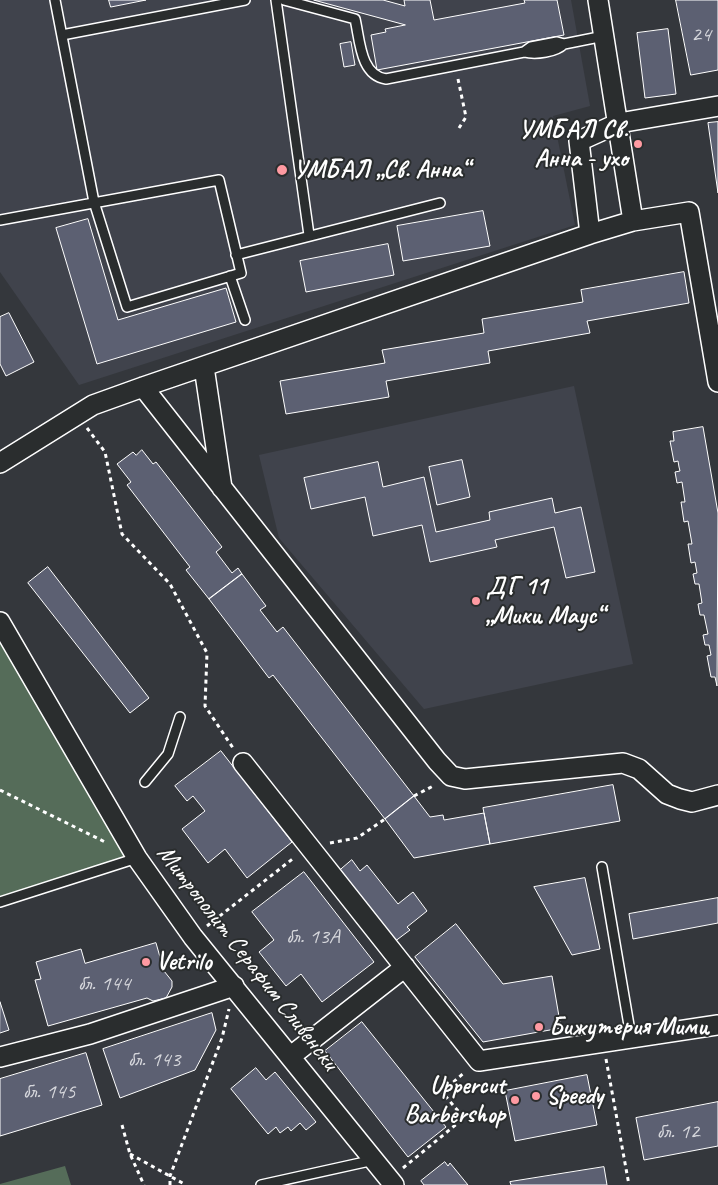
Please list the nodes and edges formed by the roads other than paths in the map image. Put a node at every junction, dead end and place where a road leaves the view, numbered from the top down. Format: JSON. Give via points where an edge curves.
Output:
{"nodes":[{"id":1,"x":55,"y":0,"type":"edge"},
{"id":2,"x":245,"y":0,"type":"edge"},
{"id":3,"x":276,"y":0,"type":"edge"},
{"id":4,"x":284,"y":0,"type":"edge"},
{"id":5,"x":598,"y":0,"type":"edge"},
{"id":6,"x":62,"y":35,"type":"junction"},
{"id":7,"x":604,"y":36,"type":"junction"},
{"id":8,"x":718,"y":106,"type":"edge"},
{"id":9,"x":619,"y":123,"type":"junction"},
{"id":10,"x":94,"y":202,"type":"junction"},
{"id":11,"x":440,"y":203,"type":"dead end"},
{"id":12,"x":0,"y":220,"type":"edge"},
{"id":13,"x":632,"y":222,"type":"junction"},
{"id":14,"x":590,"y":234,"type":"junction"},
{"id":15,"x":309,"y":235,"type":"junction"},
{"id":16,"x":236,"y":254,"type":"junction"},
{"id":17,"x":230,"y":276,"type":"junction"},
{"id":18,"x":245,"y":320,"type":"dead end"},
{"id":19,"x":204,"y":366,"type":"junction"},
{"id":20,"x":718,"y":382,"type":"edge"},
{"id":21,"x":143,"y":387,"type":"junction"},
{"id":22,"x":0,"y":463,"type":"edge"},
{"id":23,"x":222,"y":489,"type":"junction"},
{"id":24,"x":0,"y":622,"type":"edge"},
{"id":25,"x":180,"y":717,"type":"dead end"},
{"id":26,"x":243,"y":763,"type":"road end"},
{"id":27,"x":145,"y":782,"type":"dead end"},
{"id":28,"x":718,"y":795,"type":"edge"},
{"id":29,"x":137,"y":858,"type":"junction"},
{"id":30,"x":602,"y":867,"type":"dead end"},
{"id":31,"x":0,"y":902,"type":"edge"},
{"id":32,"x":406,"y":967,"type":"junction"},
{"id":33,"x":234,"y":986,"type":"junction"},
{"id":34,"x":718,"y":1025,"type":"edge"},
{"id":35,"x":631,"y":1037,"type":"junction"},
{"id":36,"x":292,"y":1056,"type":"junction"},
{"id":37,"x":0,"y":1058,"type":"edge"},
{"id":38,"x":374,"y":1160,"type":"junction"},
{"id":39,"x":261,"y":1185,"type":"edge"},
{"id":40,"x":394,"y":1185,"type":"edge"}],
"edges":[{"from":1,"to":6,"type":"lane"},
{"from":2,"to":6,"type":"lane"},
{"from":3,"to":15,"type":"lane"},
{"from":4,"to":7,"type":"lane","via":[[355,15],[366,67],[378,78],[386,79],[524,52],[531,47]]},
{"from":5,"to":7,"type":"street"},
{"from":6,"to":10,"type":"lane"},
{"from":7,"to":9,"type":"street"},
{"from":8,"to":9,"type":"street"},
{"from":9,"to":13,"type":"street"},
{"from":9,"to":14,"type":"street","via":[[579,141]]},
{"from":10,"to":12,"type":"lane"},
{"from":10,"to":16,"type":"lane","via":[[219,180]]},
{"from":10,"to":17,"type":"lane","via":[[127,307]]},
{"from":11,"to":15,"type":"lane"},
{"from":13,"to":14,"type":"street"},
{"from":13,"to":20,"type":"street","via":[[689,212]]},
{"from":14,"to":19,"type":"street"},
{"from":15,"to":16,"type":"lane"},
{"from":16,"to":17,"type":"lane","via":[[241,273]]},
{"from":17,"to":18,"type":"lane"},
{"from":19,"to":21,"type":"street"},
{"from":19,"to":23,"type":"street"},
{"from":21,"to":22,"type":"street","via":[[93,406]]},
{"from":21,"to":23,"type":"street"},
{"from":23,"to":28,"type":"street","via":[[451,776],[465,780],[623,763],[639,769],[667,794],[680,800],[692,802]]},
{"from":24,"to":29,"type":"street","name":"Митрополит Серафим Сливенски"},
{"from":25,"to":27,"type":"lane","via":[[168,754]]},
{"from":26,"to":32,"type":"street"},
{"from":29,"to":31,"type":"lane"},
{"from":29,"to":33,"type":"street","name":"Митрополит Серафим Сливенски","via":[[193,937]]},
{"from":30,"to":35,"type":"lane"},
{"from":32,"to":35,"type":"street","via":[[479,1061]]},
{"from":32,"to":36,"type":"street"},
{"from":33,"to":36,"type":"street","name":"Митрополит Серафим Сливенски"},
{"from":33,"to":37,"type":"street","via":[[90,1034]]},
{"from":34,"to":35,"type":"street"},
{"from":36,"to":38,"type":"street","name":"Митрополит Серафим Сливенски"},
{"from":38,"to":39,"type":"lane"},
{"from":38,"to":40,"type":"street","name":"Митрополит Серафим Сливенски"}]}
